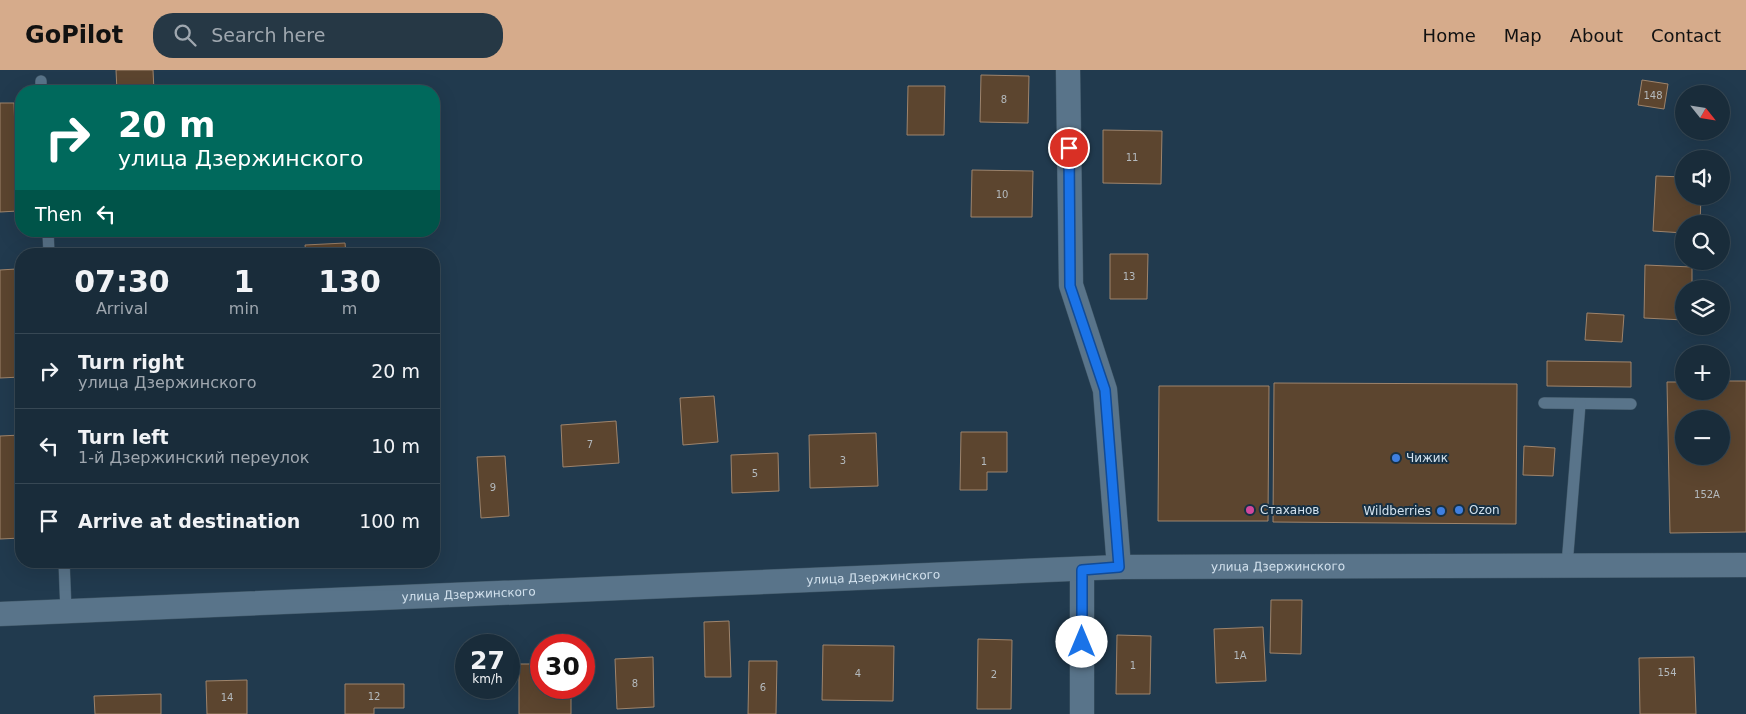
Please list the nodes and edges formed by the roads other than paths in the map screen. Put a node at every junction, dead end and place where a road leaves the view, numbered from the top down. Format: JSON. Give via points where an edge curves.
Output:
{"nodes":[{"id":1,"x":1068,"y":70,"type":"edge"},
{"id":2,"x":1544,"y":403,"type":"dead end"},
{"id":3,"x":1580,"y":404,"type":"junction"},
{"id":4,"x":1631,"y":404,"type":"dead end"},
{"id":5,"x":1567,"y":565,"type":"junction"},
{"id":6,"x":1746,"y":565,"type":"edge"},
{"id":7,"x":1119,"y":567,"type":"junction"},
{"id":8,"x":64,"y":568,"type":"edge"},
{"id":9,"x":1082,"y":570,"type":"junction"},
{"id":10,"x":66,"y":611,"type":"junction"},
{"id":11,"x":0,"y":614,"type":"edge"},
{"id":12,"x":1082,"y":714,"type":"edge"}],
"edges":[{"from":1,"to":7,"type":"street","via":[[1070,286],[1105,390]]},
{"from":2,"to":3,"type":"lane"},
{"from":3,"to":4,"type":"lane"},
{"from":3,"to":5,"type":"lane"},
{"from":5,"to":6,"type":"street","name":"улица Дзержинского"},
{"from":5,"to":7,"type":"street","name":"улица Дзержинского"},
{"from":7,"to":9,"type":"street","name":"улица Дзержинского"},
{"from":8,"to":10,"type":"lane"},
{"from":9,"to":10,"type":"street","name":"улица Дзержинского"},
{"from":9,"to":12,"type":"street"},
{"from":10,"to":11,"type":"street","name":"улица Дзержинского"}]}
